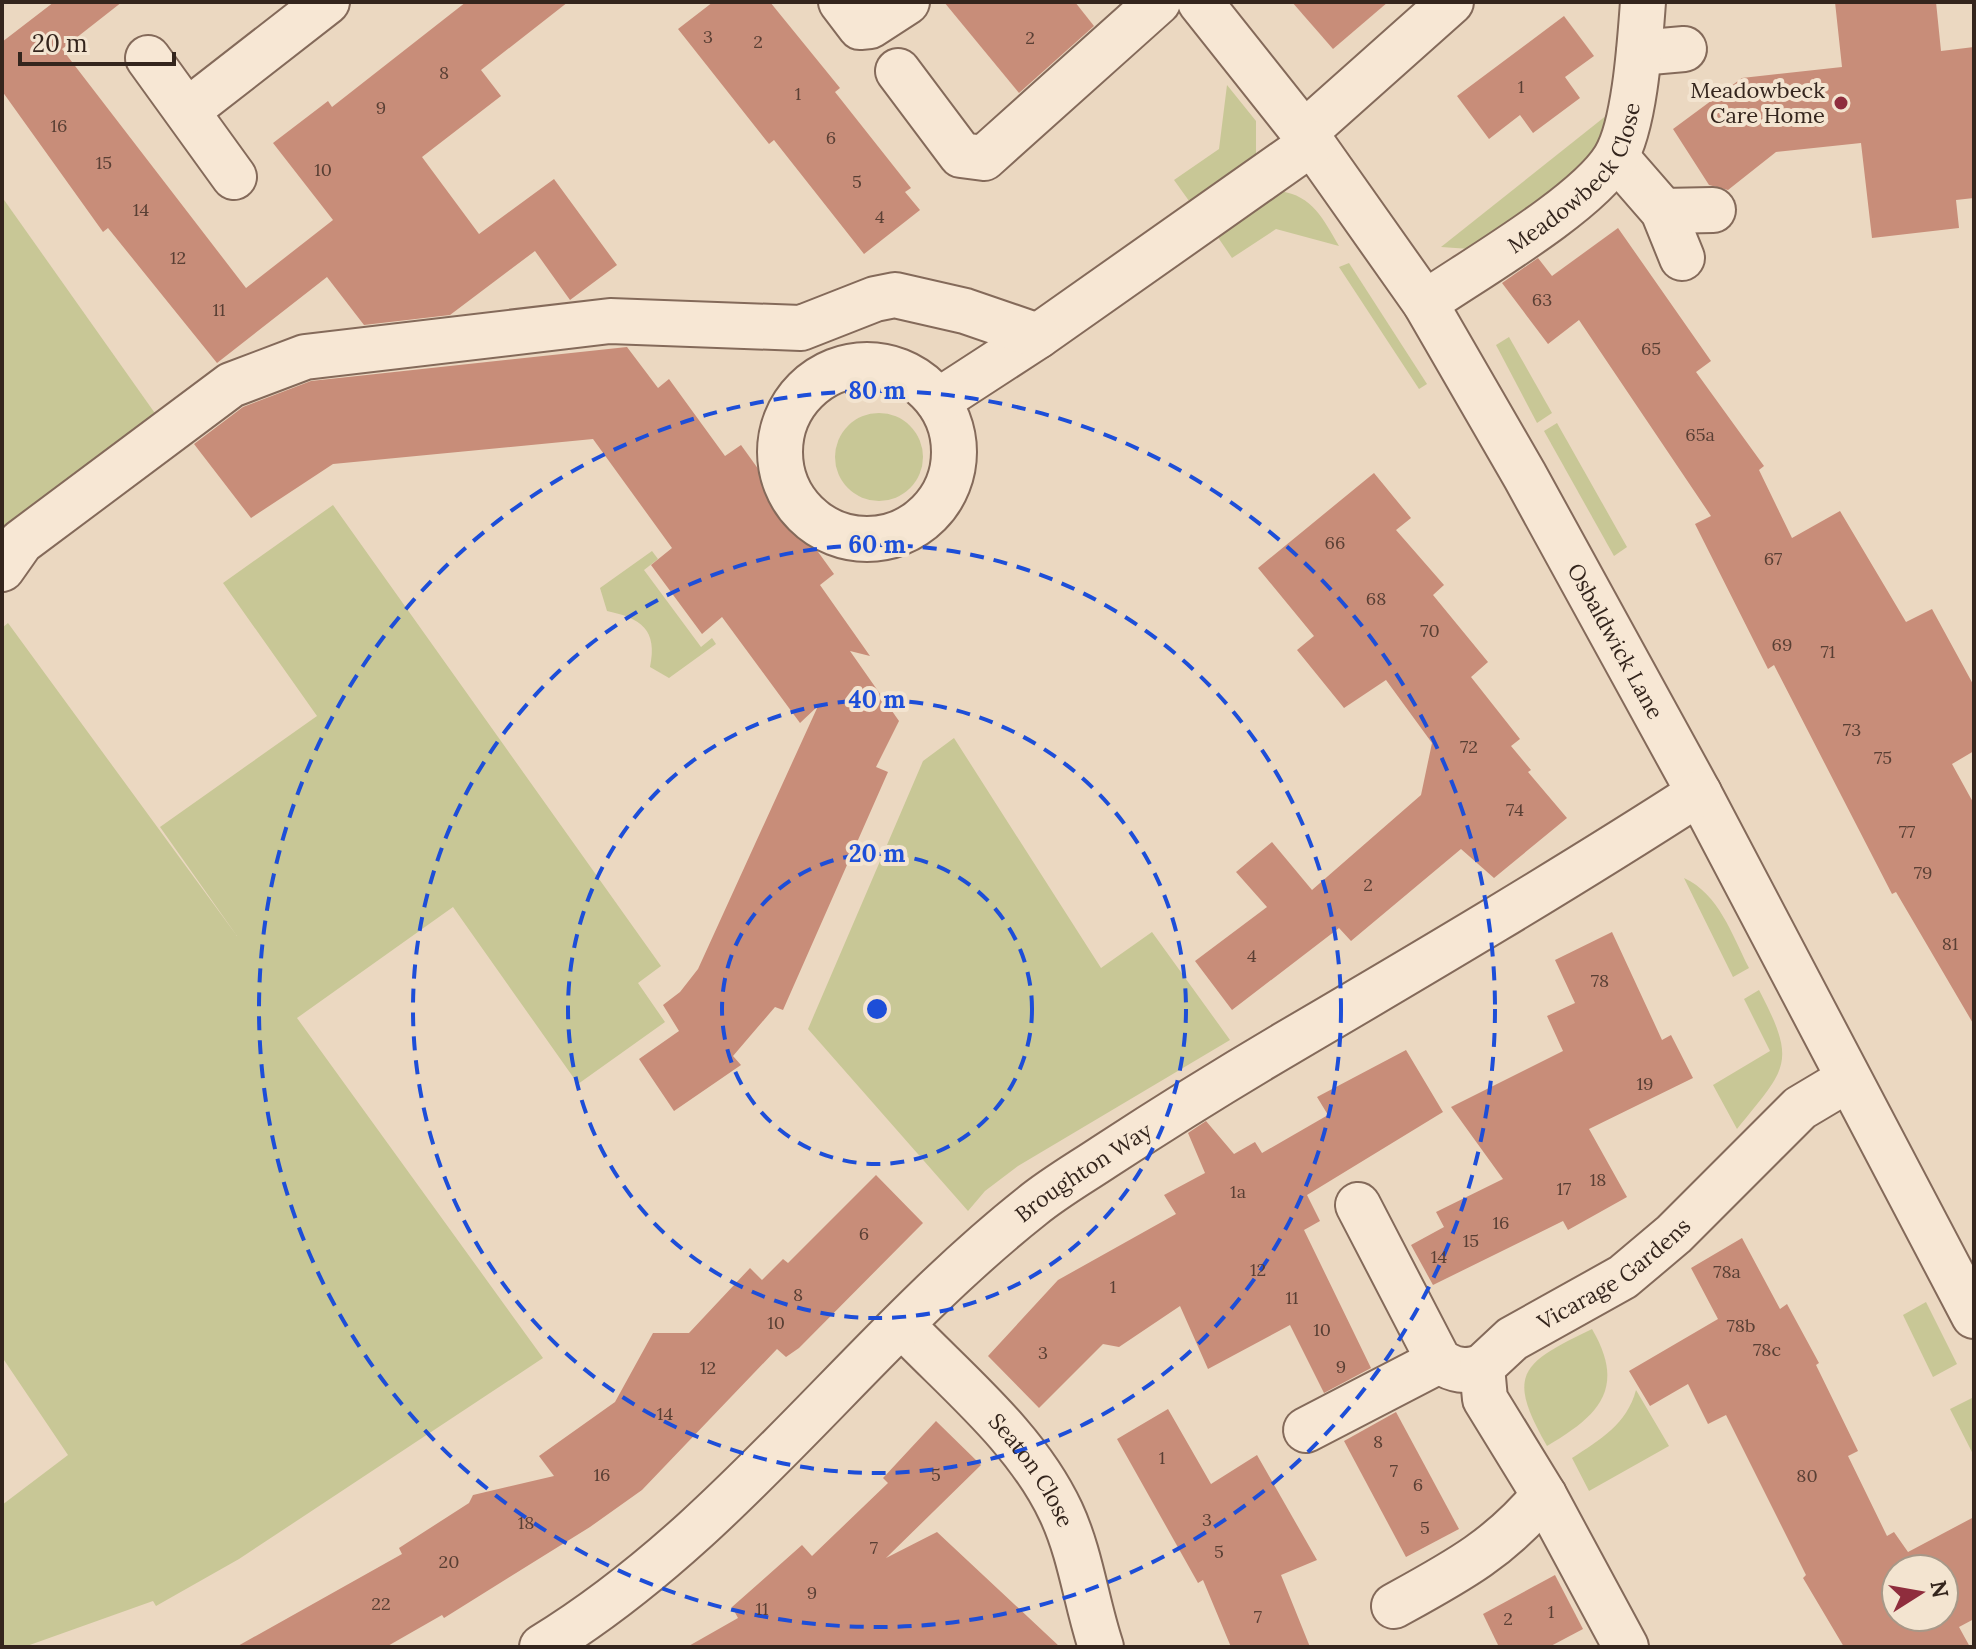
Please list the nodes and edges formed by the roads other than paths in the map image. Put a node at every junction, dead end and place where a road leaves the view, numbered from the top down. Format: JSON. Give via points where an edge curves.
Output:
{"nodes":[{"id":1,"x":327,"y":2,"type":"edge"},
{"id":2,"x":841,"y":2,"type":"edge"},
{"id":3,"x":907,"y":2,"type":"edge"},
{"id":4,"x":1158,"y":2,"type":"edge"},
{"id":5,"x":1200,"y":2,"type":"edge"},
{"id":6,"x":1451,"y":2,"type":"edge"},
{"id":7,"x":1643,"y":2,"type":"edge"},
{"id":8,"x":1684,"y":49,"type":"dead end"},
{"id":9,"x":1639,"y":53,"type":"junction"},
{"id":10,"x":148,"y":58,"type":"dead end"},
{"id":11,"x":898,"y":71,"type":"dead end"},
{"id":12,"x":187,"y":111,"type":"junction"},
{"id":13,"x":1308,"y":138,"type":"junction"},
{"id":14,"x":1616,"y":157,"type":"junction"},
{"id":15,"x":234,"y":177,"type":"dead end"},
{"id":16,"x":1713,"y":210,"type":"dead end"},
{"id":17,"x":1663,"y":211,"type":"junction"},
{"id":18,"x":1682,"y":258,"type":"dead end"},
{"id":19,"x":1425,"y":303,"type":"junction"},
{"id":20,"x":1038,"y":336,"type":"junction"},
{"id":21,"x":938,"y":401,"type":"dead end"},
{"id":22,"x":2,"y":569,"type":"edge"},
{"id":23,"x":1699,"y":793,"type":"junction"},
{"id":24,"x":1847,"y":1080,"type":"junction"},
{"id":25,"x":1358,"y":1205,"type":"dead end"},
{"id":26,"x":1974,"y":1316,"type":"edge"},
{"id":27,"x":903,"y":1326,"type":"junction"},
{"id":28,"x":1439,"y":1361,"type":"junction"},
{"id":29,"x":1482,"y":1367,"type":"junction"},
{"id":30,"x":1306,"y":1430,"type":"dead end"},
{"id":31,"x":1544,"y":1495,"type":"junction"},
{"id":32,"x":1394,"y":1606,"type":"dead end"},
{"id":33,"x":586,"y":1636,"type":"edge"},
{"id":34,"x":542,"y":1647,"type":"edge"},
{"id":35,"x":1101,"y":1647,"type":"edge"},
{"id":36,"x":1626,"y":1647,"type":"edge"}],
"edges":[{"from":1,"to":12,"type":"street"},
{"from":2,"to":3,"type":"street","via":[[860,27]]},
{"from":4,"to":11,"type":"street","via":[[984,158],[961,155]]},
{"from":5,"to":13,"type":"street","name":"Osbaldwick Lane"},
{"from":6,"to":13,"type":"street"},
{"from":7,"to":9,"type":"street","name":"Meadowbeck Close"},
{"from":8,"to":9,"type":"street"},
{"from":9,"to":14,"type":"street","name":"Meadowbeck Close","via":[[1633,99]]},
{"from":10,"to":12,"type":"street"},
{"from":12,"to":15,"type":"street"},
{"from":13,"to":19,"type":"street","name":"Osbaldwick Lane"},
{"from":13,"to":20,"type":"street"},
{"from":14,"to":17,"type":"street"},
{"from":14,"to":19,"type":"street","name":"Meadowbeck Close","via":[[1596,182],[1558,212]]},
{"from":16,"to":17,"type":"street"},
{"from":17,"to":18,"type":"street"},
{"from":19,"to":23,"type":"street","name":"Osbaldwick Lane"},
{"from":20,"to":21,"type":"street"},
{"from":20,"to":22,"type":"street","via":[[895,295],[801,328],[610,321],[305,357],[231,385],[21,542]]},
{"from":23,"to":24,"type":"street","name":"Osbaldwick Lane"},
{"from":23,"to":27,"type":"street","name":"Broughton Way","via":[[1170,1113],[1035,1203]]},
{"from":24,"to":26,"type":"street","name":"Osbaldwick Lane"},
{"from":24,"to":29,"type":"street","name":"Vicarage Gardens","via":[[1800,1108],[1674,1234],[1623,1277],[1512,1339]]},
{"from":25,"to":28,"type":"street"},
{"from":27,"to":33,"type":"street","name":"Broughton Way"},
{"from":27,"to":35,"type":"street","name":"Seaton Close","via":[[1038,1471],[1078,1558]]},
{"from":28,"to":29,"type":"street","via":[[1468,1372]]},
{"from":28,"to":30,"type":"street"},
{"from":29,"to":31,"type":"street","via":[[1485,1399]]},
{"from":31,"to":32,"type":"street","via":[[1492,1549]]},
{"from":31,"to":36,"type":"street"},
{"from":33,"to":34,"type":"street","name":"Broughton Way"}]}
